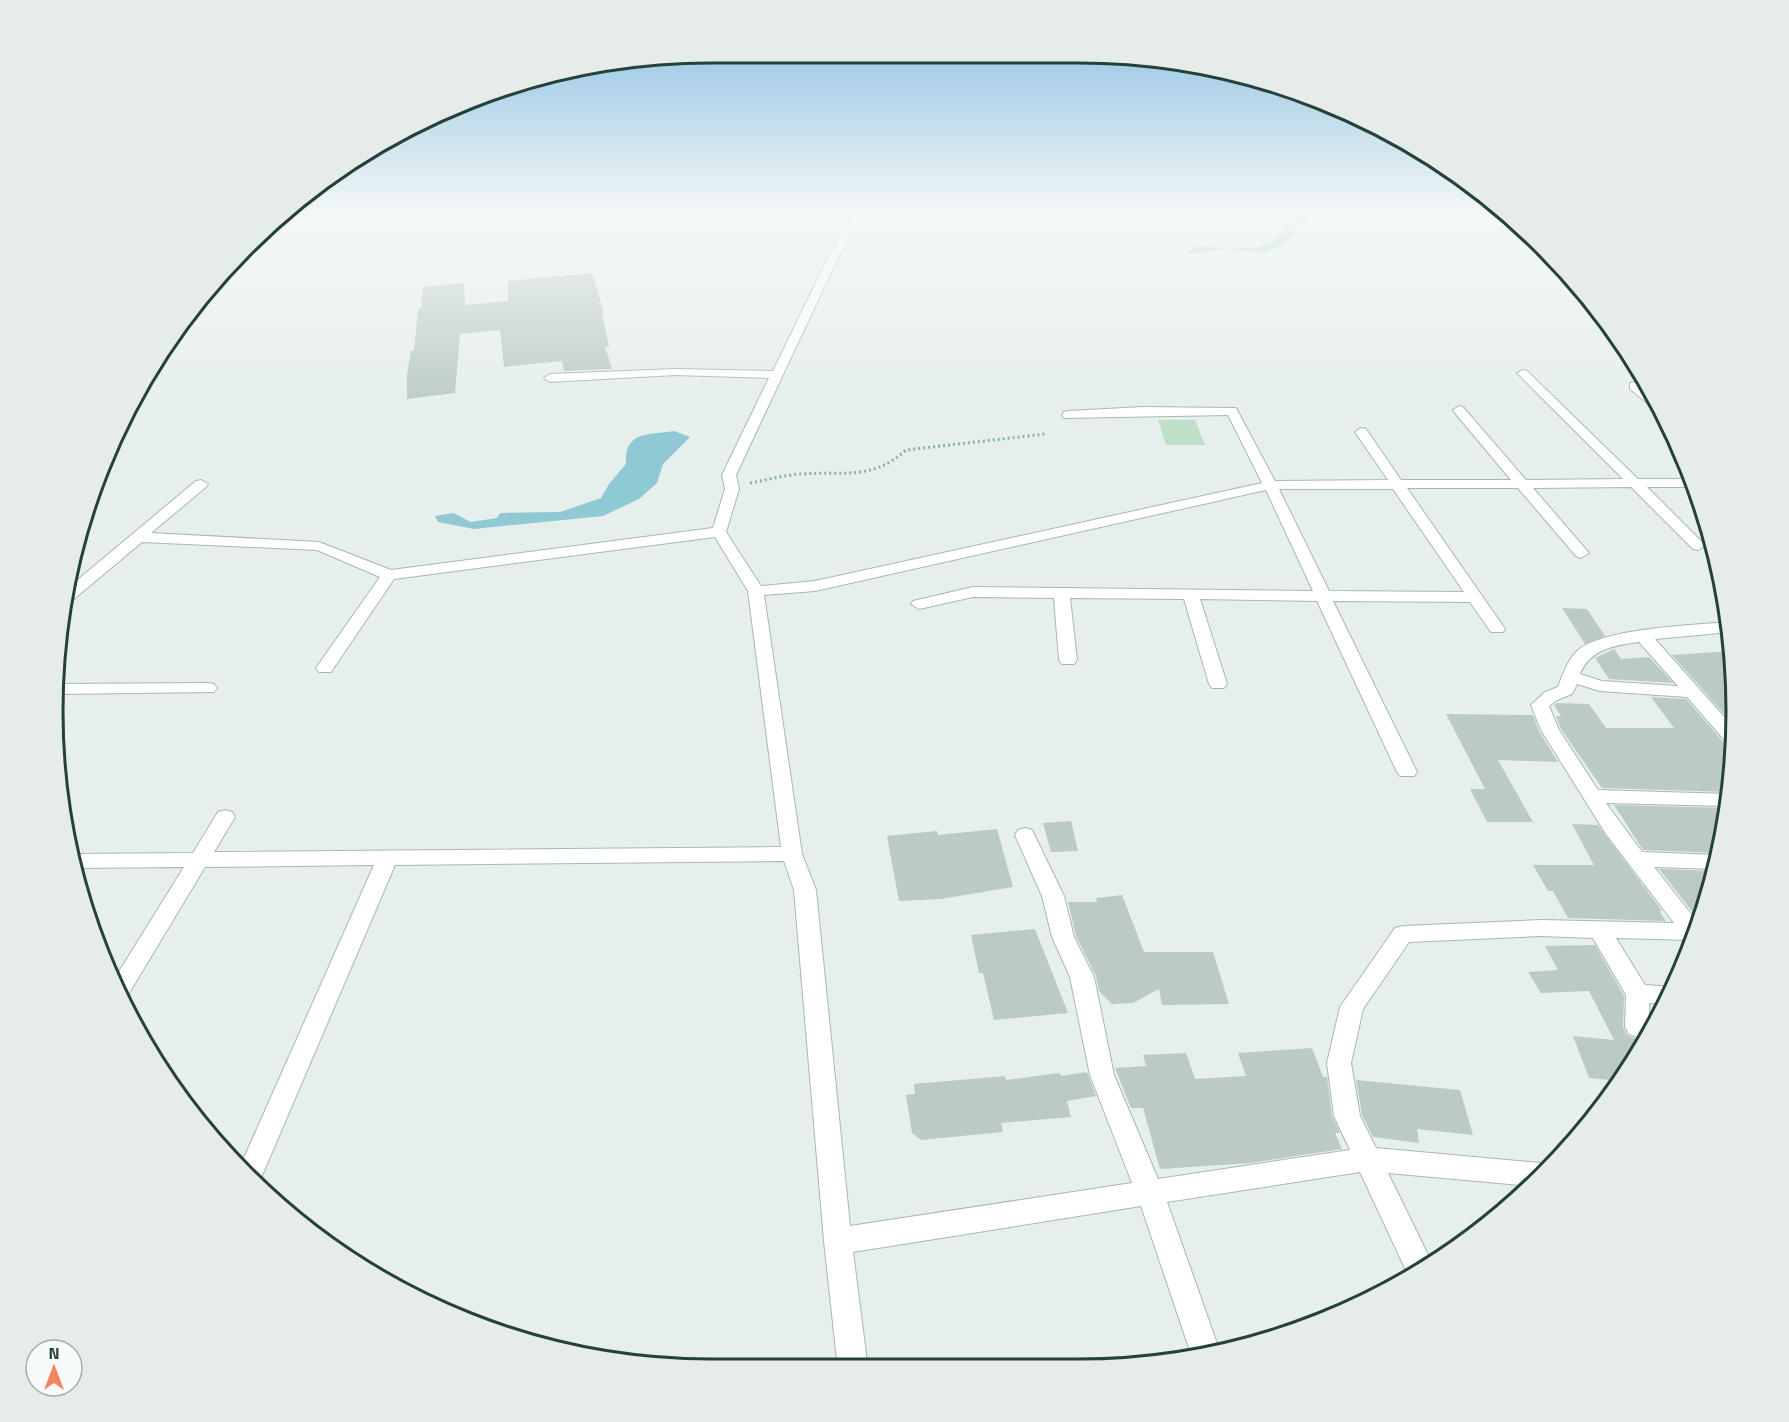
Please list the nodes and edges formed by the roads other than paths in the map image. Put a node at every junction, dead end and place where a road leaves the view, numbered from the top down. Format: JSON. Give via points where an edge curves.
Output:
{"nodes":[{"id":1,"x":823,"y":278,"type":"edge"},
{"id":2,"x":1523,"y":373,"type":"dead end"},
{"id":3,"x":777,"y":375,"type":"junction"},
{"id":4,"x":549,"y":378,"type":"dead end"},
{"id":5,"x":1634,"y":386,"type":"dead end"},
{"id":6,"x":1642,"y":392,"type":"edge"},
{"id":7,"x":1459,"y":410,"type":"dead end"},
{"id":8,"x":1068,"y":415,"type":"dead end"},
{"id":9,"x":1361,"y":432,"type":"dead end"},
{"id":10,"x":1398,"y":483,"type":"junction"},
{"id":11,"x":1521,"y":483,"type":"junction"},
{"id":12,"x":1685,"y":483,"type":"edge"},
{"id":13,"x":201,"y":484,"type":"dead end"},
{"id":14,"x":1637,"y":484,"type":"junction"},
{"id":15,"x":1270,"y":485,"type":"junction"},
{"id":16,"x":719,"y":532,"type":"junction"},
{"id":17,"x":139,"y":537,"type":"junction"},
{"id":18,"x":1698,"y":546,"type":"dead end"},
{"id":19,"x":1581,"y":553,"type":"dead end"},
{"id":20,"x":389,"y":575,"type":"junction"},
{"id":21,"x":74,"y":591,"type":"edge"},
{"id":22,"x":756,"y":591,"type":"junction"},
{"id":23,"x":1062,"y":594,"type":"junction"},
{"id":24,"x":1191,"y":595,"type":"junction"},
{"id":25,"x":1323,"y":596,"type":"junction"},
{"id":26,"x":1475,"y":597,"type":"junction"},
{"id":27,"x":919,"y":604,"type":"dead end"},
{"id":28,"x":1720,"y":628,"type":"edge"},
{"id":29,"x":1497,"y":629,"type":"dead end"},
{"id":30,"x":1644,"y":637,"type":"junction"},
{"id":31,"x":1068,"y":660,"type":"dead end"},
{"id":32,"x":325,"y":668,"type":"dead end"},
{"id":33,"x":1571,"y":676,"type":"junction"},
{"id":34,"x":1218,"y":684,"type":"dead end"},
{"id":35,"x":208,"y":688,"type":"dead end"},
{"id":36,"x":64,"y":690,"type":"edge"},
{"id":37,"x":1692,"y":692,"type":"junction"},
{"id":38,"x":1726,"y":729,"type":"edge"},
{"id":39,"x":1407,"y":772,"type":"dead end"},
{"id":40,"x":1593,"y":796,"type":"junction"},
{"id":41,"x":1719,"y":800,"type":"edge"},
{"id":42,"x":225,"y":817,"type":"dead end"},
{"id":43,"x":1024,"y":835,"type":"dead end"},
{"id":44,"x":792,"y":854,"type":"junction"},
{"id":45,"x":388,"y":858,"type":"junction"},
{"id":46,"x":1636,"y":859,"type":"junction"},
{"id":47,"x":198,"y":860,"type":"junction"},
{"id":48,"x":81,"y":861,"type":"edge"},
{"id":49,"x":1708,"y":862,"type":"edge"},
{"id":50,"x":1689,"y":926,"type":"edge"},
{"id":51,"x":1600,"y":930,"type":"junction"},
{"id":52,"x":1687,"y":932,"type":"edge"},
{"id":53,"x":123,"y":984,"type":"edge"},
{"id":54,"x":1638,"y":994,"type":"junction"},
{"id":55,"x":1661,"y":995,"type":"edge"},
{"id":56,"x":1637,"y":1027,"type":"dead end"},
{"id":57,"x":1366,"y":1159,"type":"junction"},
{"id":58,"x":252,"y":1168,"type":"edge"},
{"id":59,"x":1531,"y":1174,"type":"edge"},
{"id":60,"x":1150,"y":1193,"type":"junction"},
{"id":61,"x":838,"y":1241,"type":"junction"},
{"id":62,"x":1417,"y":1263,"type":"edge"},
{"id":63,"x":1204,"y":1347,"type":"edge"},
{"id":64,"x":852,"y":1359,"type":"edge"}],
"edges":[{"from":1,"to":3,"type":"street"},
{"from":2,"to":14,"type":"street"},
{"from":3,"to":4,"type":"street","via":[[675,372]]},
{"from":3,"to":16,"type":"street","via":[[729,475],[732,489]]},
{"from":5,"to":6,"type":"street"},
{"from":7,"to":11,"type":"street"},
{"from":8,"to":15,"type":"street","via":[[1232,411]]},
{"from":9,"to":10,"type":"street"},
{"from":10,"to":11,"type":"street"},
{"from":10,"to":15,"type":"street"},
{"from":10,"to":26,"type":"street"},
{"from":11,"to":14,"type":"street"},
{"from":11,"to":19,"type":"street"},
{"from":12,"to":14,"type":"street"},
{"from":13,"to":17,"type":"street"},
{"from":14,"to":18,"type":"street"},
{"from":15,"to":22,"type":"street","via":[[815,586]]},
{"from":15,"to":25,"type":"street"},
{"from":16,"to":20,"type":"street"},
{"from":16,"to":22,"type":"street"},
{"from":17,"to":20,"type":"street","via":[[319,546]]},
{"from":17,"to":21,"type":"street"},
{"from":20,"to":32,"type":"street"},
{"from":22,"to":44,"type":"street"},
{"from":23,"to":24,"type":"street"},
{"from":23,"to":27,"type":"street","via":[[973,592]]},
{"from":23,"to":31,"type":"street"},
{"from":24,"to":25,"type":"street"},
{"from":24,"to":34,"type":"street"},
{"from":25,"to":26,"type":"street"},
{"from":25,"to":39,"type":"street"},
{"from":26,"to":29,"type":"street"},
{"from":28,"to":30,"type":"street"},
{"from":30,"to":33,"type":"street","via":[[1607,642],[1584,653]]},
{"from":30,"to":37,"type":"street"},
{"from":33,"to":37,"type":"street","via":[[1600,686]]},
{"from":33,"to":40,"type":"street","via":[[1566,690],[1540,705],[1550,730]]},
{"from":35,"to":36,"type":"street"},
{"from":37,"to":38,"type":"street"},
{"from":40,"to":41,"type":"street"},
{"from":40,"to":46,"type":"street"},
{"from":42,"to":47,"type":"street"},
{"from":43,"to":60,"type":"street","via":[[1053,896],[1063,937],[1082,977],[1102,1075]]},
{"from":44,"to":45,"type":"street"},
{"from":44,"to":61,"type":"street","via":[[805,890]]},
{"from":45,"to":47,"type":"street"},
{"from":45,"to":58,"type":"street"},
{"from":46,"to":49,"type":"street"},
{"from":46,"to":50,"type":"street"},
{"from":47,"to":48,"type":"street"},
{"from":47,"to":53,"type":"street"},
{"from":51,"to":52,"type":"street"},
{"from":51,"to":54,"type":"street"},
{"from":51,"to":57,"type":"street","via":[[1541,928],[1403,934],[1352,1007],[1339,1064],[1347,1116]]},
{"from":54,"to":55,"type":"street"},
{"from":54,"to":56,"type":"street"},
{"from":57,"to":59,"type":"street"},
{"from":57,"to":60,"type":"street"},
{"from":57,"to":62,"type":"street"},
{"from":60,"to":61,"type":"street"},
{"from":60,"to":63,"type":"street"},
{"from":61,"to":64,"type":"street"}]}
